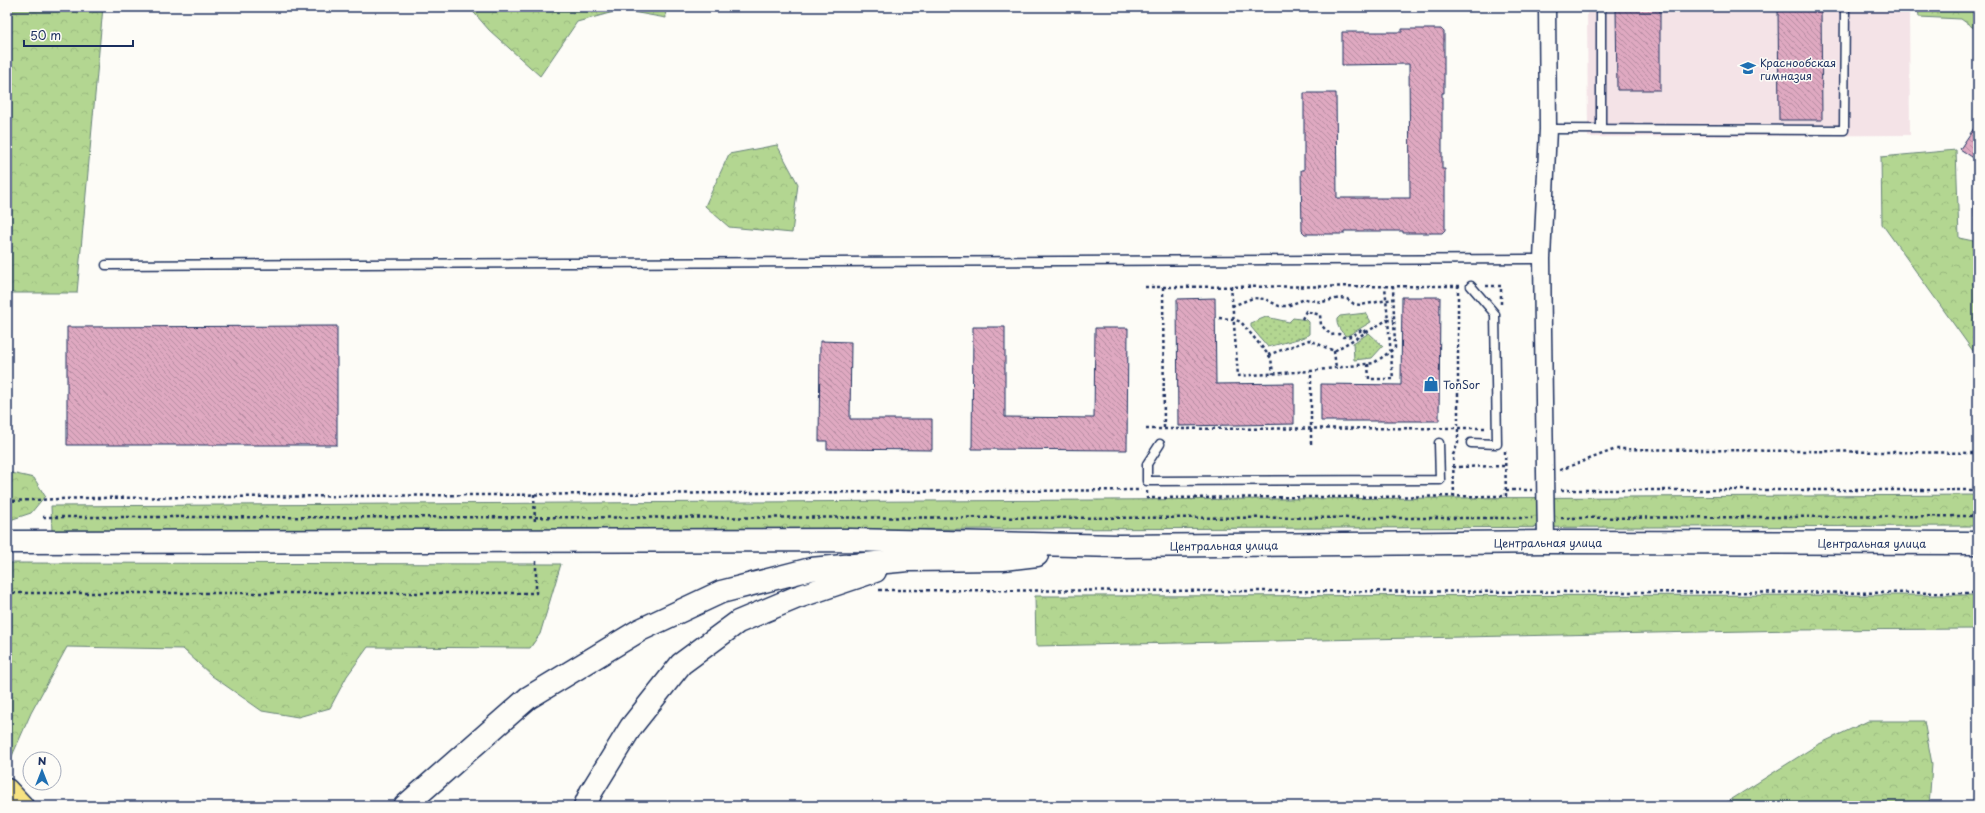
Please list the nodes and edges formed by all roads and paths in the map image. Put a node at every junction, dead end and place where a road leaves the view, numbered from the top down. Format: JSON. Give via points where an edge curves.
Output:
{"nodes":[{"id":1,"x":1547,"y":7,"type":"edge"},
{"id":2,"x":1601,"y":7,"type":"edge"},
{"id":3,"x":1845,"y":7,"type":"edge"},
{"id":4,"x":1548,"y":129,"type":"junction"},
{"id":5,"x":1601,"y":129,"type":"junction"},
{"id":6,"x":1542,"y":259,"type":"junction"},
{"id":7,"x":106,"y":265,"type":"dead end"},
{"id":8,"x":1145,"y":286,"type":"dead end"},
{"id":9,"x":1163,"y":286,"type":"junction"},
{"id":10,"x":1231,"y":286,"type":"junction"},
{"id":11,"x":1385,"y":286,"type":"junction"},
{"id":12,"x":1393,"y":286,"type":"junction"},
{"id":13,"x":1458,"y":286,"type":"junction"},
{"id":14,"x":1471,"y":286,"type":"joint"},
{"id":15,"x":1393,"y":300,"type":"junction"},
{"id":16,"x":1386,"y":301,"type":"junction"},
{"id":17,"x":1232,"y":306,"type":"junction"},
{"id":18,"x":1219,"y":318,"type":"dead end"},
{"id":19,"x":1233,"y":319,"type":"junction"},
{"id":20,"x":1302,"y":319,"type":"dead end"},
{"id":21,"x":1387,"y":320,"type":"junction"},
{"id":22,"x":1394,"y":320,"type":"junction"},
{"id":23,"x":1366,"y":333,"type":"junction"},
{"id":24,"x":1334,"y":351,"type":"junction"},
{"id":25,"x":1391,"y":351,"type":"junction"},
{"id":26,"x":1268,"y":355,"type":"junction"},
{"id":27,"x":1368,"y":364,"type":"junction"},
{"id":28,"x":1336,"y":368,"type":"junction"},
{"id":29,"x":1311,"y":371,"type":"junction"},
{"id":30,"x":1273,"y":374,"type":"junction"},
{"id":31,"x":1458,"y":428,"type":"junction"},
{"id":32,"x":1497,"y":428,"type":"junction"},
{"id":33,"x":1146,"y":429,"type":"dead end"},
{"id":34,"x":1164,"y":429,"type":"junction"},
{"id":35,"x":1311,"y":429,"type":"junction"},
{"id":36,"x":1162,"y":440,"type":"joint"},
{"id":37,"x":1439,"y":443,"type":"dead end"},
{"id":38,"x":1311,"y":444,"type":"dead end"},
{"id":39,"x":1471,"y":444,"type":"dead end"},
{"id":40,"x":1978,"y":453,"type":"edge"},
{"id":41,"x":1505,"y":466,"type":"dead end"},
{"id":42,"x":1453,"y":467,"type":"junction"},
{"id":43,"x":1153,"y":482,"type":"junction"},
{"id":44,"x":1546,"y":483,"type":"junction"},
{"id":45,"x":1978,"y":490,"type":"edge"},
{"id":46,"x":1454,"y":497,"type":"junction"},
{"id":47,"x":1153,"y":498,"type":"junction"},
{"id":48,"x":7,"y":501,"type":"edge"},
{"id":49,"x":1978,"y":516,"type":"edge"},
{"id":50,"x":43,"y":517,"type":"dead end"},
{"id":51,"x":1546,"y":518,"type":"junction"},
{"id":52,"x":7,"y":542,"type":"edge"},
{"id":53,"x":1546,"y":542,"type":"junction"},
{"id":54,"x":1978,"y":543,"type":"edge"},
{"id":55,"x":1118,"y":546,"type":"junction"},
{"id":56,"x":908,"y":560,"type":"junction"},
{"id":57,"x":874,"y":590,"type":"dead end"},
{"id":58,"x":536,"y":593,"type":"dead end"},
{"id":59,"x":1978,"y":593,"type":"edge"},
{"id":60,"x":7,"y":594,"type":"edge"},
{"id":61,"x":7,"y":790,"type":"edge"},
{"id":62,"x":22,"y":806,"type":"edge"},
{"id":63,"x":405,"y":806,"type":"edge"},
{"id":64,"x":586,"y":806,"type":"edge"}],
"edges":[{"from":1,"to":4,"type":"street"},
{"from":2,"to":5,"type":"lane"},
{"from":3,"to":5,"type":"lane","via":[[1844,130]]},
{"from":4,"to":5,"type":"lane"},
{"from":4,"to":6,"type":"street"},
{"from":6,"to":7,"type":"lane"},
{"from":6,"to":44,"type":"street"},
{"from":8,"to":9,"type":"path"},
{"from":9,"to":10,"type":"path"},
{"from":9,"to":34,"type":"path"},
{"from":10,"to":11,"type":"path"},
{"from":10,"to":17,"type":"path"},
{"from":11,"to":12,"type":"path"},
{"from":11,"to":16,"type":"path"},
{"from":12,"to":13,"type":"path"},
{"from":12,"to":15,"type":"path"},
{"from":13,"to":14,"type":"path"},
{"from":13,"to":31,"type":"path"},
{"from":14,"to":32,"type":"lane","via":[[1495,314]]},
{"from":15,"to":16,"type":"path"},
{"from":15,"to":22,"type":"path"},
{"from":16,"to":17,"type":"path","via":[[1361,305],[1340,298],[1322,302],[1305,299],[1287,306],[1279,306],[1265,299],[1253,298]]},
{"from":16,"to":21,"type":"path"},
{"from":17,"to":19,"type":"path"},
{"from":18,"to":19,"type":"path"},
{"from":19,"to":26,"type":"path","via":[[1241,322]]},
{"from":19,"to":30,"type":"path","via":[[1238,376]]},
{"from":20,"to":23,"type":"path","via":[[1306,311],[1317,313],[1320,315],[1320,325],[1331,335],[1340,334],[1343,338],[1363,329]]},
{"from":21,"to":22,"type":"path"},
{"from":21,"to":23,"type":"path"},
{"from":21,"to":25,"type":"path"},
{"from":22,"to":25,"type":"path","via":[[1395,348]]},
{"from":23,"to":24,"type":"path"},
{"from":24,"to":26,"type":"path","via":[[1309,340]]},
{"from":24,"to":28,"type":"path"},
{"from":25,"to":27,"type":"path","via":[[1374,363]]},
{"from":25,"to":27,"type":"path","via":[[1393,379],[1369,379]]},
{"from":26,"to":30,"type":"path","via":[[1271,358]]},
{"from":27,"to":28,"type":"path"},
{"from":28,"to":29,"type":"path"},
{"from":29,"to":30,"type":"path"},
{"from":29,"to":35,"type":"path"},
{"from":31,"to":32,"type":"path"},
{"from":31,"to":35,"type":"path"},
{"from":31,"to":42,"type":"path"},
{"from":32,"to":39,"type":"lane","via":[[1497,444]]},
{"from":33,"to":34,"type":"path"},
{"from":34,"to":35,"type":"path"},
{"from":34,"to":36,"type":"path"},
{"from":35,"to":38,"type":"path"},
{"from":36,"to":43,"type":"lane","via":[[1147,464],[1147,482]]},
{"from":37,"to":43,"type":"lane","via":[[1440,480]]},
{"from":40,"to":44,"type":"path","via":[[1616,449],[1575,463]]},
{"from":41,"to":42,"type":"path"},
{"from":42,"to":46,"type":"path"},
{"from":43,"to":47,"type":"path"},
{"from":44,"to":45,"type":"path"},
{"from":44,"to":46,"type":"path","via":[[1506,490],[1506,496]]},
{"from":44,"to":51,"type":"street"},
{"from":46,"to":47,"type":"path"},
{"from":47,"to":48,"type":"path","via":[[1148,498],[1148,490],[87,498]]},
{"from":49,"to":51,"type":"path"},
{"from":50,"to":51,"type":"path"},
{"from":51,"to":53,"type":"street"},
{"from":52,"to":55,"type":"main road","via":[[850,540]]},
{"from":53,"to":54,"type":"main road","name":"Центральная улица"},
{"from":53,"to":55,"type":"main road","name":"Центральная улица"},
{"from":55,"to":56,"type":"main road","via":[[1003,559]]},
{"from":56,"to":63,"type":"main road","via":[[811,569],[720,592],[640,630],[528,698]]},
{"from":56,"to":64,"type":"main road","via":[[795,598],[738,622],[680,664],[631,727],[591,792]]},
{"from":57,"to":59,"type":"path"},
{"from":58,"to":60,"type":"path"},
{"from":61,"to":62,"type":"highway"}]}
